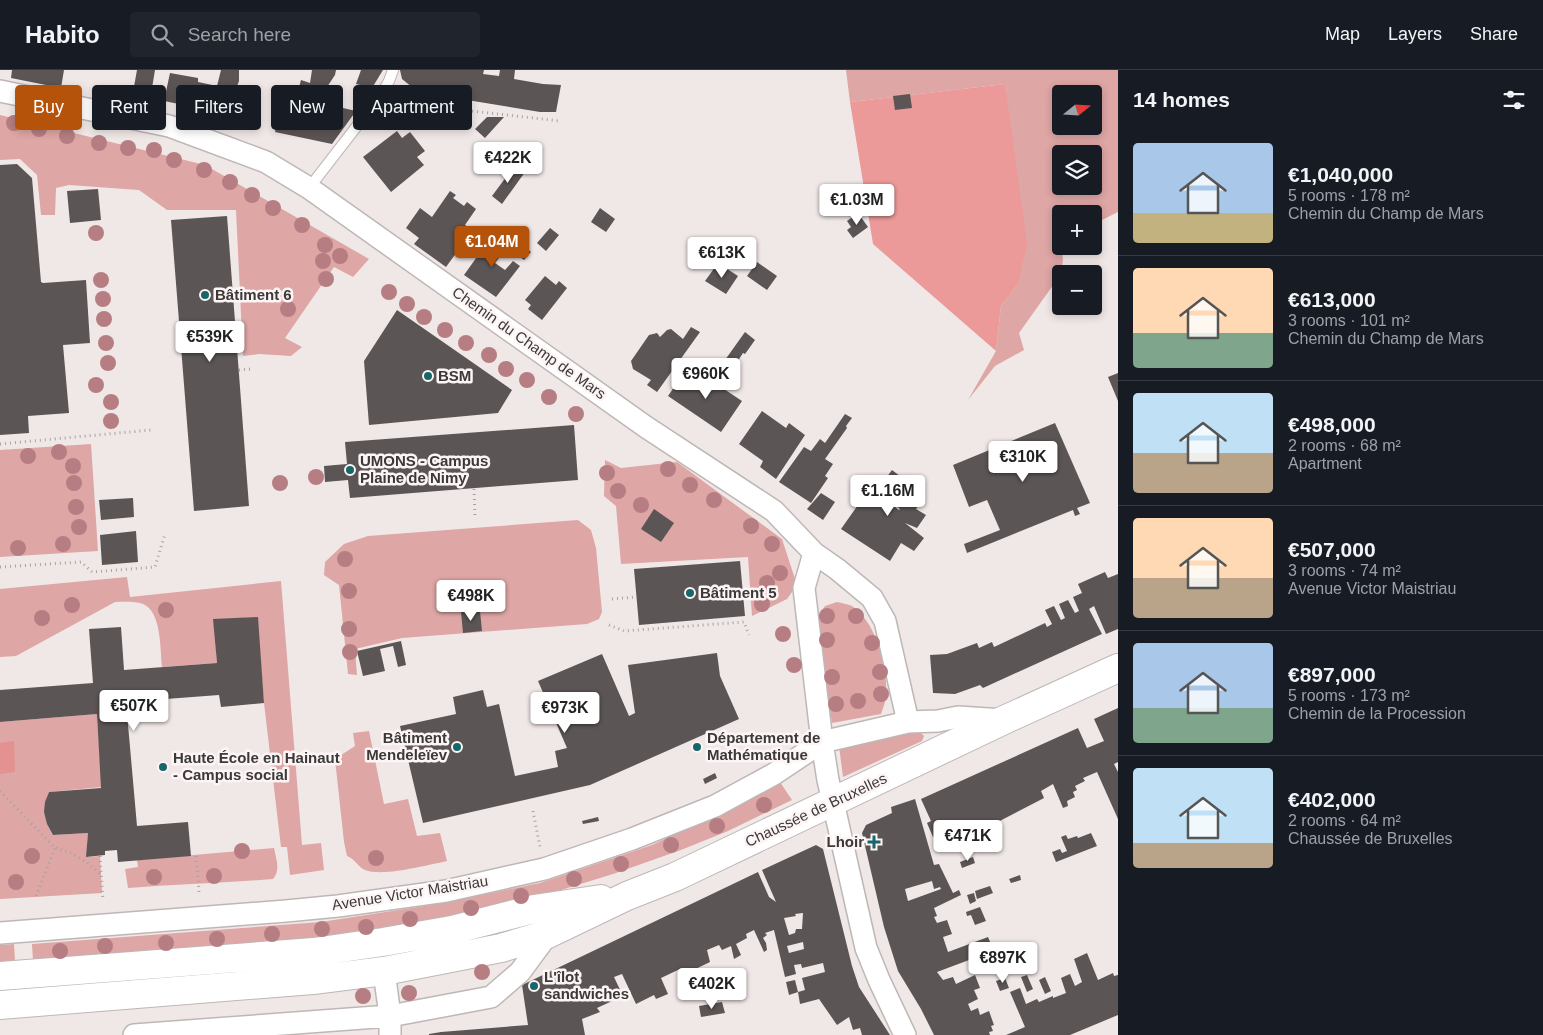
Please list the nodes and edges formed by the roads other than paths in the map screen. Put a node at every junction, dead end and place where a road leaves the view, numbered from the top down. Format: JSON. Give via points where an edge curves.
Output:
{"nodes":[{"id":1,"x":393,"y":70,"type":"edge"},
{"id":2,"x":0,"y":91,"type":"edge"},
{"id":3,"x":309,"y":188,"type":"junction"},
{"id":4,"x":814,"y":553,"type":"junction"},
{"id":5,"x":1118,"y":668,"type":"edge"},
{"id":6,"x":1004,"y":720,"type":"junction"},
{"id":7,"x":908,"y":722,"type":"junction"},
{"id":8,"x":822,"y":742,"type":"junction"},
{"id":9,"x":832,"y":803,"type":"junction"},
{"id":10,"x":627,"y":896,"type":"junction"},
{"id":11,"x":0,"y":933,"type":"edge"},
{"id":12,"x":548,"y":934,"type":"junction"},
{"id":13,"x":384,"y":970,"type":"junction"},
{"id":14,"x":0,"y":976,"type":"edge"},
{"id":15,"x":0,"y":1005,"type":"edge"},
{"id":16,"x":390,"y":1025,"type":"edge"},
{"id":17,"x":134,"y":1035,"type":"edge"},
{"id":18,"x":905,"y":1035,"type":"edge"}],
"edges":[{"from":1,"to":3,"type":"lane","via":[[381,95]]},
{"from":2,"to":3,"type":"street","name":"Chemin du Champ de Mars","via":[[169,126],[266,162]]},
{"from":3,"to":4,"type":"street","name":"Chemin du Champ de Mars","via":[[646,427],[774,511]]},
{"from":4,"to":7,"type":"street","name":"Chemin du Champ de Mars","via":[[872,598],[885,621]]},
{"from":4,"to":8,"type":"street","via":[[804,588]]},
{"from":5,"to":6,"type":"main road","name":"Chaussée de Bruxelles"},
{"from":6,"to":7,"type":"street","name":"Chaussée de Bruxelles","via":[[958,717]]},
{"from":6,"to":9,"type":"main road","name":"Chaussée de Bruxelles"},
{"from":7,"to":8,"type":"street","name":"Chaussée de Bruxelles"},
{"from":8,"to":9,"type":"street"},
{"from":8,"to":11,"type":"street","name":"Avenue Victor Maistriau","via":[[774,774],[715,806],[632,839],[544,868],[446,891],[338,906]]},
{"from":9,"to":10,"type":"main road","name":"Chaussée de Bruxelles","via":[[675,877]]},
{"from":9,"to":18,"type":"street","via":[[866,948]]},
{"from":10,"to":12,"type":"main road"},
{"from":10,"to":14,"type":"main road","via":[[534,909],[452,930],[314,952]]},
{"from":12,"to":13,"type":"main road","via":[[501,948]]},
{"from":12,"to":16,"type":"street","via":[[520,972],[492,997]]},
{"from":13,"to":15,"type":"main road","via":[[313,980]]},
{"from":13,"to":16,"type":"street"},
{"from":16,"to":17,"type":"street"}]}
